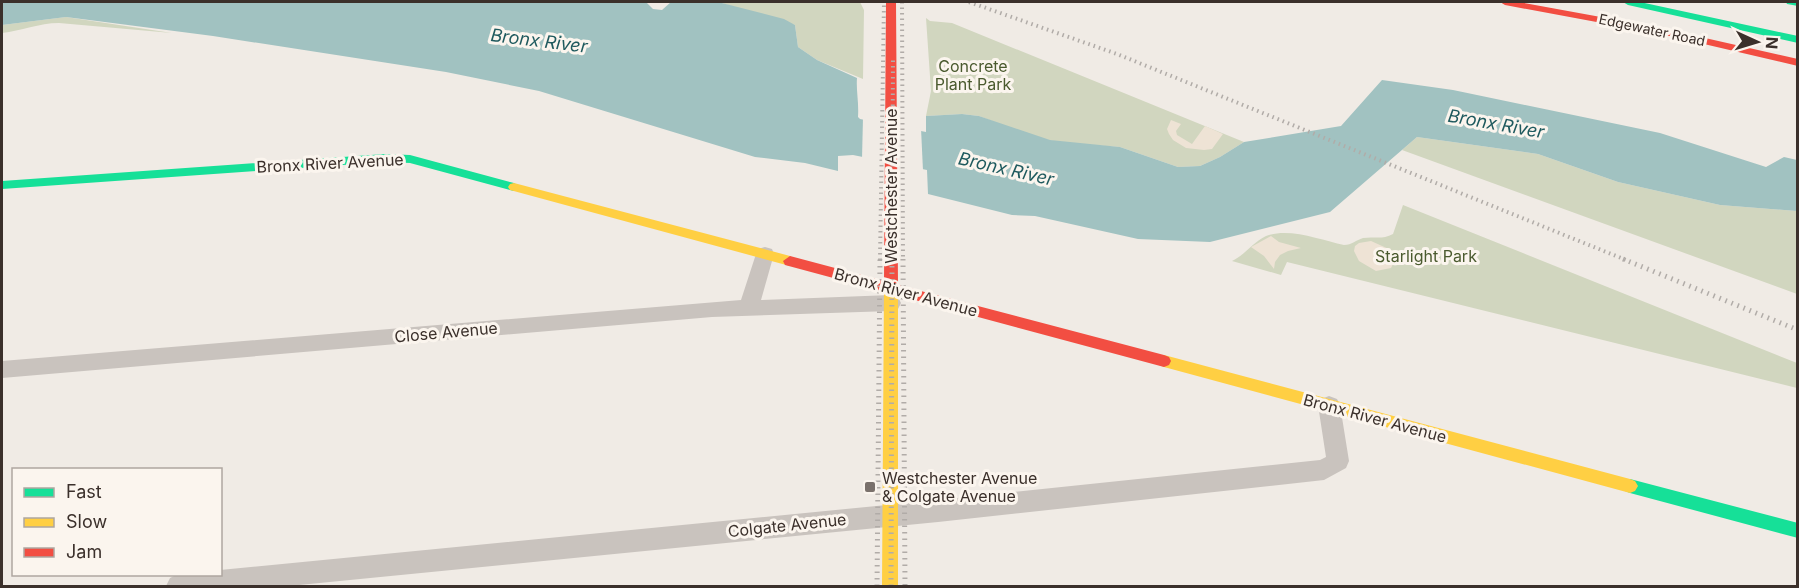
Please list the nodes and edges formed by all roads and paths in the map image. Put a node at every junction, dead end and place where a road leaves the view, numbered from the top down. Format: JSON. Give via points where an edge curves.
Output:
{"nodes":[{"id":1,"x":899,"y":2,"type":"edge"},
{"id":2,"x":1505,"y":2,"type":"edge"},
{"id":3,"x":1628,"y":2,"type":"edge"},
{"id":4,"x":1791,"y":2,"type":"edge"},
{"id":5,"x":1797,"y":3,"type":"edge"},
{"id":6,"x":892,"y":8,"type":"edge"},
{"id":7,"x":1797,"y":40,"type":"edge"},
{"id":8,"x":1797,"y":63,"type":"edge"},
{"id":9,"x":7,"y":189,"type":"edge"},
{"id":10,"x":765,"y":254,"type":"junction"},
{"id":11,"x":890,"y":295,"type":"junction"},
{"id":12,"x":749,"y":307,"type":"junction"},
{"id":13,"x":2,"y":370,"type":"edge"},
{"id":14,"x":1329,"y":405,"type":"junction"},
{"id":15,"x":889,"y":516,"type":"junction"},
{"id":16,"x":1797,"y":531,"type":"edge"},
{"id":17,"x":178,"y":586,"type":"edge"},
{"id":18,"x":890,"y":586,"type":"edge"}],
"edges":[{"from":1,"to":6,"type":"main road"},
{"from":2,"to":8,"type":"main road","name":"Edgewater Road","via":[[1651,29]]},
{"from":3,"to":7,"type":"main road"},
{"from":4,"to":5,"type":"main road"},
{"from":6,"to":11,"type":"main road","name":"Westchester Avenue"},
{"from":9,"to":10,"type":"main road","name":"Bronx River Avenue","via":[[401,158]]},
{"from":10,"to":11,"type":"main road","name":"Bronx River Avenue"},
{"from":10,"to":12,"type":"street"},
{"from":11,"to":12,"type":"street","name":"Close Avenue"},
{"from":11,"to":14,"type":"main road","name":"Bronx River Avenue"},
{"from":11,"to":15,"type":"main road","name":"Westchester Avenue"},
{"from":12,"to":13,"type":"street","name":"Close Avenue"},
{"from":14,"to":15,"type":"street","name":"Colgate Avenue","via":[[1338,461],[1324,470]]},
{"from":14,"to":16,"type":"main road","name":"Bronx River Avenue"},
{"from":15,"to":17,"type":"street","name":"Colgate Avenue"},
{"from":15,"to":18,"type":"main road","name":"Westchester Avenue"}]}
